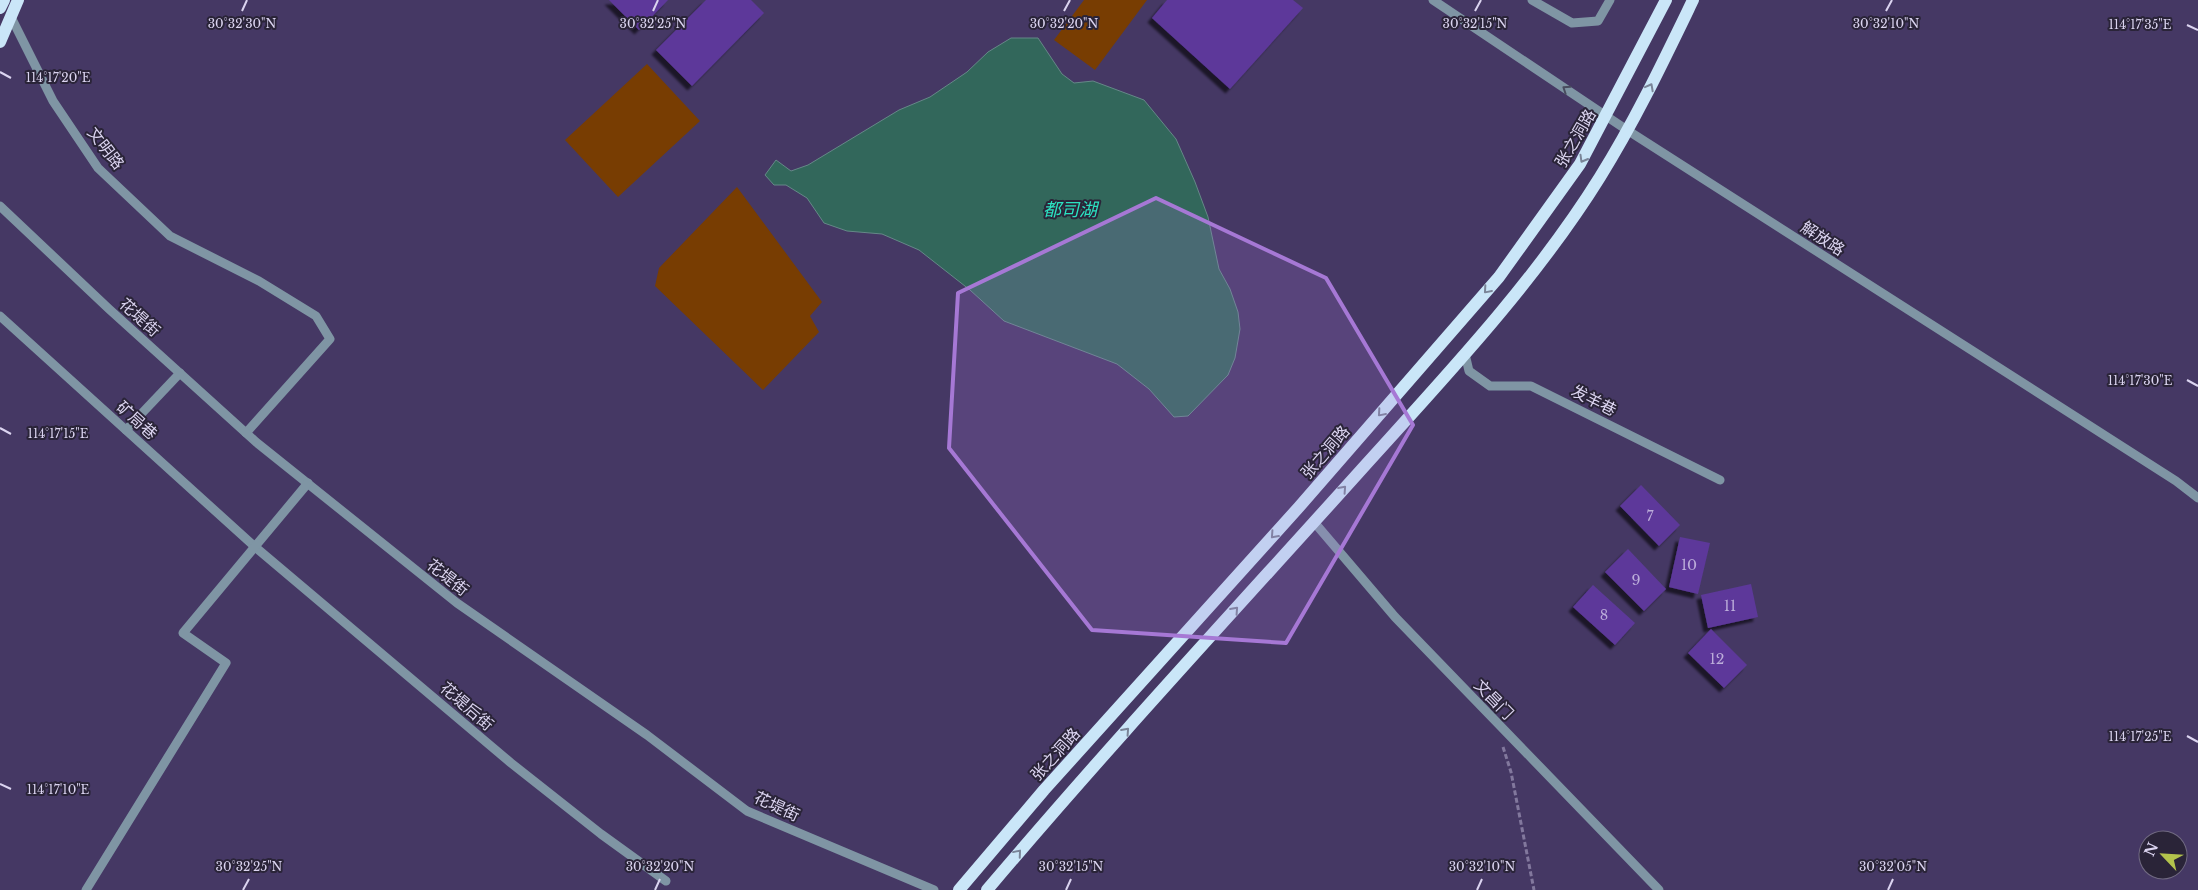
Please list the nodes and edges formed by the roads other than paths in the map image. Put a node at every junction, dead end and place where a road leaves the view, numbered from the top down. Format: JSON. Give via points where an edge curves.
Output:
{"nodes":[{"id":1,"x":4,"y":0,"type":"edge"},
{"id":2,"x":18,"y":0,"type":"edge"},
{"id":3,"x":1433,"y":0,"type":"edge"},
{"id":4,"x":1532,"y":0,"type":"edge"},
{"id":5,"x":1610,"y":0,"type":"edge"},
{"id":6,"x":1666,"y":0,"type":"edge"},
{"id":7,"x":1693,"y":0,"type":"edge"},
{"id":8,"x":0,"y":8,"type":"edge"},
{"id":9,"x":11,"y":17,"type":"junction"},
{"id":10,"x":0,"y":42,"type":"edge"},
{"id":11,"x":1607,"y":116,"type":"junction"},
{"id":12,"x":1627,"y":130,"type":"junction"},
{"id":13,"x":0,"y":206,"type":"edge"},
{"id":14,"x":0,"y":316,"type":"edge"},
{"id":15,"x":1465,"y":354,"type":"junction"},
{"id":16,"x":180,"y":373,"type":"junction"},
{"id":17,"x":126,"y":430,"type":"junction"},
{"id":18,"x":246,"y":433,"type":"junction"},
{"id":19,"x":1720,"y":480,"type":"dead end"},
{"id":20,"x":308,"y":483,"type":"junction"},
{"id":21,"x":2198,"y":498,"type":"edge"},
{"id":22,"x":1314,"y":522,"type":"junction"},
{"id":23,"x":254,"y":546,"type":"junction"},
{"id":24,"x":666,"y":881,"type":"dead end"},
{"id":25,"x":86,"y":890,"type":"edge"},
{"id":26,"x":934,"y":890,"type":"edge"},
{"id":27,"x":958,"y":890,"type":"edge"},
{"id":28,"x":987,"y":890,"type":"edge"},
{"id":29,"x":1659,"y":890,"type":"edge"}],
"edges":[{"from":1,"to":8,"type":"main road"},
{"from":2,"to":9,"type":"main road"},
{"from":11,"to":3,"type":"street","name":"解放路","one_way":true},
{"from":4,"to":5,"type":"street","via":[[1572,24],[1598,21]]},
{"from":6,"to":11,"type":"main road","name":"张之洞路"},
{"from":12,"to":7,"type":"main road","one_way":true},
{"from":9,"to":10,"type":"main road"},
{"from":9,"to":18,"type":"street","name":"文明路","via":[[54,101],[98,168],[170,236],[258,281],[316,316],[330,339]]},
{"from":11,"to":12,"type":"street","name":"解放路"},
{"from":11,"to":27,"type":"main road","name":"张之洞路","one_way":true,"via":[[1580,164],[1499,277]]},
{"from":12,"to":15,"type":"main road","via":[[1599,179],[1550,248]]},
{"from":12,"to":21,"type":"street","name":"解放路"},
{"from":13,"to":16,"type":"street","name":"花堤街"},
{"from":14,"to":17,"type":"street","name":"矿局巷"},
{"from":15,"to":19,"type":"street","name":"发羊巷","via":[[1469,371],[1490,386],[1531,386]]},
{"from":22,"to":15,"type":"main road","one_way":true},
{"from":16,"to":17,"type":"street"},
{"from":16,"to":18,"type":"street","name":"花堤街"},
{"from":17,"to":23,"type":"street","name":"矿局巷"},
{"from":18,"to":20,"type":"street","name":"花堤街"},
{"from":20,"to":23,"type":"street"},
{"from":20,"to":26,"type":"street","name":"花堤街","via":[[457,603],[647,735],[747,811]]},
{"from":28,"to":22,"type":"main road","one_way":true,"via":[[1059,805]]},
{"from":22,"to":29,"type":"street","name":"文昌门","via":[[1395,617]]},
{"from":23,"to":24,"type":"street","name":"花堤后街","via":[[511,763]]},
{"from":23,"to":25,"type":"street","via":[[183,633],[226,663]]}]}
